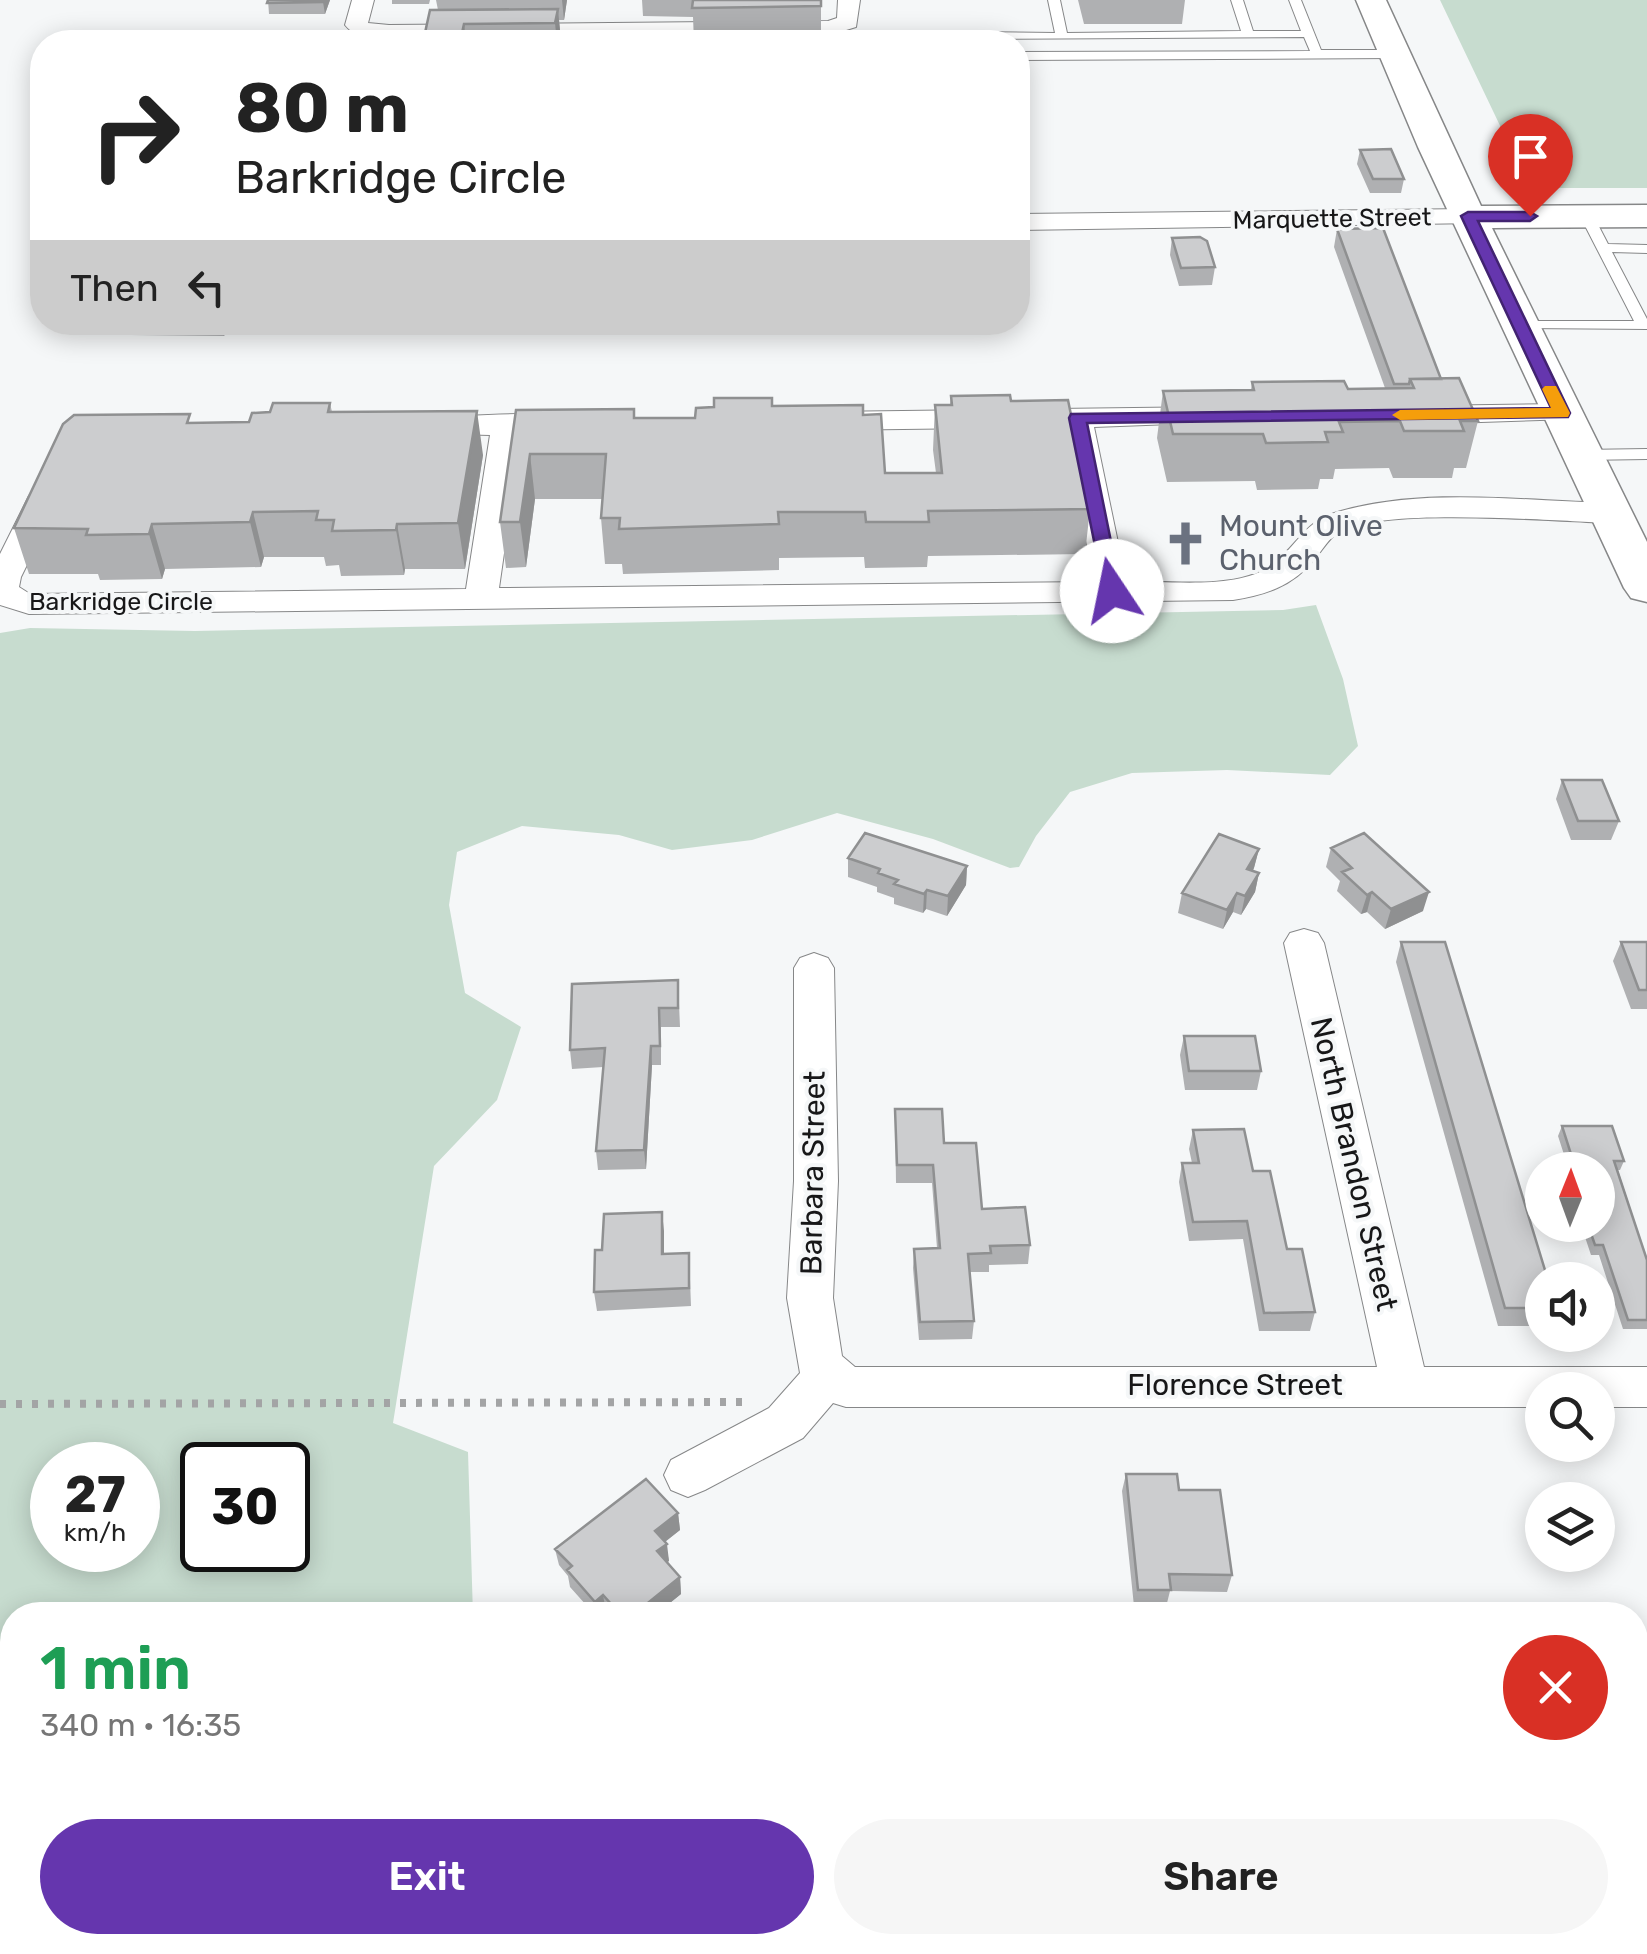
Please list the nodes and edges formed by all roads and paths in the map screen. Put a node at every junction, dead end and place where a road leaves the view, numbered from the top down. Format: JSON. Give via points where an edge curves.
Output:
{"nodes":[{"id":1,"x":363,"y":0,"type":"edge"},
{"id":2,"x":605,"y":0,"type":"edge"},
{"id":3,"x":1054,"y":0,"type":"edge"},
{"id":4,"x":1237,"y":0,"type":"edge"},
{"id":5,"x":1295,"y":0,"type":"edge"},
{"id":6,"x":1371,"y":0,"type":"edge"},
{"id":7,"x":849,"y":11,"type":"edge"},
{"id":8,"x":601,"y":30,"type":"junction"},
{"id":9,"x":1248,"y":34,"type":"junction"},
{"id":10,"x":1308,"y":34,"type":"junction"},
{"id":11,"x":1030,"y":36,"type":"edge"},
{"id":12,"x":1062,"y":36,"type":"junction"},
{"id":13,"x":1317,"y":54,"type":"junction"},
{"id":14,"x":1394,"y":54,"type":"junction"},
{"id":15,"x":1030,"y":56,"type":"edge"},
{"id":16,"x":1468,"y":216,"type":"junction"},
{"id":17,"x":1647,"y":216,"type":"edge"},
{"id":18,"x":1030,"y":222,"type":"edge"},
{"id":19,"x":1595,"y":232,"type":"junction"},
{"id":20,"x":1647,"y":249,"type":"edge"},
{"id":21,"x":1520,"y":325,"type":"junction"},
{"id":22,"x":1645,"y":325,"type":"edge"},
{"id":23,"x":1562,"y":413,"type":"junction"},
{"id":24,"x":1389,"y":415,"type":"edge"},
{"id":25,"x":1252,"y":416,"type":"edge"},
{"id":26,"x":1078,"y":418,"type":"junction"},
{"id":27,"x":802,"y":422,"type":"edge"},
{"id":28,"x":605,"y":424,"type":"edge"},
{"id":29,"x":507,"y":426,"type":"junction"},
{"id":30,"x":389,"y":427,"type":"edge"},
{"id":31,"x":1647,"y":454,"type":"edge"},
{"id":32,"x":1582,"y":455,"type":"junction"},
{"id":33,"x":61,"y":462,"type":"edge"},
{"id":34,"x":1610,"y":513,"type":"junction"},
{"id":35,"x":1646,"y":584,"type":"edge"},
{"id":36,"x":1112,"y":591,"type":"junction"},
{"id":37,"x":481,"y":598,"type":"junction"},
{"id":38,"x":1304,"y":943,"type":"dead end"},
{"id":39,"x":814,"y":968,"type":"dead end"},
{"id":40,"x":1405,"y":1385,"type":"junction"},
{"id":41,"x":1647,"y":1387,"type":"edge"},
{"id":42,"x":816,"y":1388,"type":"junction"},
{"id":43,"x":0,"y":1404,"type":"edge"},
{"id":44,"x":688,"y":1475,"type":"dead end"}],
"edges":[{"from":1,"to":8,"type":"street","via":[[360,29]]},
{"from":2,"to":8,"type":"street"},
{"from":3,"to":12,"type":"lane"},
{"from":4,"to":9,"type":"lane"},
{"from":5,"to":10,"type":"lane"},
{"from":6,"to":14,"type":"main road"},
{"from":7,"to":8,"type":"street","via":[[830,28]]},
{"from":9,"to":10,"type":"lane"},
{"from":9,"to":12,"type":"lane"},
{"from":10,"to":13,"type":"lane"},
{"from":11,"to":12,"type":"lane"},
{"from":13,"to":14,"type":"lane"},
{"from":13,"to":15,"type":"lane"},
{"from":14,"to":16,"type":"main road"},
{"from":16,"to":18,"type":"street","name":"Marquette Street"},
{"from":16,"to":19,"type":"main road","name":"Marquette Street"},
{"from":16,"to":21,"type":"main road"},
{"from":17,"to":19,"type":"main road","name":"Marquette Street"},
{"from":19,"to":20,"type":"lane"},
{"from":19,"to":22,"type":"lane"},
{"from":21,"to":22,"type":"lane"},
{"from":21,"to":23,"type":"main road"},
{"from":23,"to":24,"type":"street"},
{"from":23,"to":32,"type":"main road"},
{"from":25,"to":26,"type":"street"},
{"from":26,"to":27,"type":"street"},
{"from":26,"to":36,"type":"street"},
{"from":28,"to":29,"type":"street"},
{"from":29,"to":30,"type":"street"},
{"from":29,"to":37,"type":"street"},
{"from":31,"to":32,"type":"lane"},
{"from":32,"to":34,"type":"main road"},
{"from":33,"to":37,"type":"street","name":"Barkridge Circle","via":[[5,576],[2,590],[15,600]]},
{"from":34,"to":35,"type":"main road"},
{"from":34,"to":36,"type":"street","name":"Barkridge Circle","via":[[1351,518],[1324,526],[1288,572],[1256,588]]},
{"from":36,"to":37,"type":"street","name":"Barkridge Circle"},
{"from":38,"to":40,"type":"street","name":"North Brandon Street"},
{"from":39,"to":42,"type":"street","name":"Barbara Street","via":[[810,1298]]},
{"from":40,"to":41,"type":"street","name":"Florence Street"},
{"from":40,"to":42,"type":"street","name":"Florence Street"},
{"from":42,"to":43,"type":"path"},
{"from":42,"to":44,"type":"street","via":[[786,1423]]}]}
